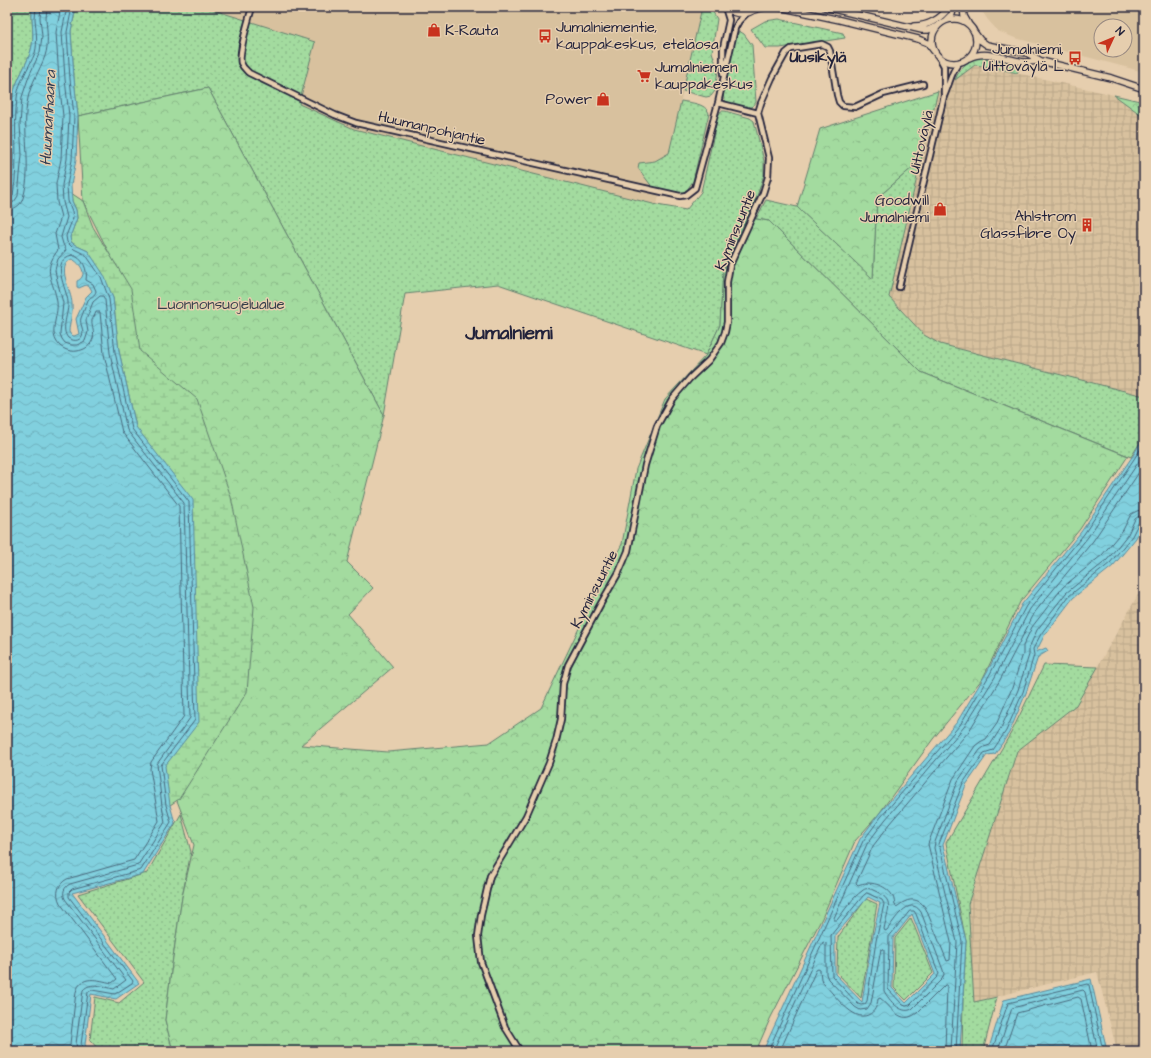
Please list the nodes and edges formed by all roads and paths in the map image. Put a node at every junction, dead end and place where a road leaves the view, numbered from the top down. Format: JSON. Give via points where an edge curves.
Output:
{"nodes":[{"id":1,"x":252,"y":7,"type":"edge"},
{"id":2,"x":725,"y":7,"type":"edge"},
{"id":3,"x":765,"y":7,"type":"edge"},
{"id":4,"x":779,"y":7,"type":"edge"},
{"id":5,"x":825,"y":7,"type":"edge"},
{"id":6,"x":949,"y":7,"type":"edge"},
{"id":7,"x":954,"y":7,"type":"edge"},
{"id":8,"x":963,"y":7,"type":"edge"},
{"id":9,"x":756,"y":8,"type":"edge"},
{"id":10,"x":746,"y":14,"type":"junction"},
{"id":11,"x":945,"y":20,"type":"junction"},
{"id":12,"x":939,"y":24,"type":"junction"},
{"id":13,"x":907,"y":26,"type":"junction"},
{"id":14,"x":971,"y":26,"type":"junction"},
{"id":15,"x":974,"y":32,"type":"junction"},
{"id":16,"x":934,"y":51,"type":"junction"},
{"id":17,"x":939,"y":57,"type":"junction"},
{"id":18,"x":967,"y":59,"type":"junction"},
{"id":19,"x":1041,"y":61,"type":"junction"},
{"id":20,"x":960,"y":62,"type":"junction"},
{"id":21,"x":723,"y":80,"type":"junction"},
{"id":22,"x":924,"y":84,"type":"dead end"},
{"id":23,"x":1144,"y":89,"type":"edge"},
{"id":24,"x":944,"y":96,"type":"junction"},
{"id":25,"x":718,"y":103,"type":"junction"},
{"id":26,"x":758,"y":113,"type":"junction"},
{"id":27,"x":899,"y":287,"type":"dead end"},
{"id":28,"x":520,"y":1051,"type":"edge"}],
"edges":[{"from":1,"to":25,"type":"street","name":"Huumanpohjantie","via":[[242,50],[243,68],[335,115],[356,123],[664,194],[686,195],[695,188]]},
{"from":2,"to":10,"type":"street","via":[[736,14]]},
{"from":2,"to":21,"type":"street","via":[[729,20],[723,48]]},
{"from":3,"to":9,"type":"street"},
{"from":4,"to":16,"type":"street","via":[[918,39],[928,43]]},
{"from":5,"to":13,"type":"street"},
{"from":6,"to":13,"type":"street","via":[[933,21]]},
{"from":7,"to":11,"type":"street","via":[[952,14]]},
{"from":8,"to":14,"type":"street","via":[[965,19]]},
{"from":9,"to":10,"type":"street"},
{"from":10,"to":21,"type":"street","via":[[736,28]]},
{"from":11,"to":12,"type":"street"},
{"from":11,"to":14,"type":"street","via":[[959,19]]},
{"from":12,"to":13,"type":"street","via":[[928,30]]},
{"from":12,"to":16,"type":"street","via":[[932,36]]},
{"from":14,"to":15,"type":"street"},
{"from":15,"to":18,"type":"street","via":[[975,47]]},
{"from":15,"to":19,"type":"street","via":[[987,44],[1027,53]]},
{"from":16,"to":17,"type":"street"},
{"from":17,"to":20,"type":"street","via":[[952,63]]},
{"from":17,"to":24,"type":"street","name":"Uittoväylä","via":[[944,66]]},
{"from":18,"to":19,"type":"street","via":[[985,54],[1025,62]]},
{"from":18,"to":20,"type":"street"},
{"from":19,"to":23,"type":"street"},
{"from":20,"to":24,"type":"street","name":"Uittoväylä","via":[[954,69]]},
{"from":21,"to":25,"type":"street"},
{"from":22,"to":26,"type":"street","via":[[883,94],[854,107],[843,106],[839,102],[828,47],[822,44],[791,50],[783,56]]},
{"from":24,"to":27,"type":"street","name":"Uittoväylä"},
{"from":25,"to":26,"type":"street"},
{"from":26,"to":28,"type":"street","name":"Kyminsuuntie","via":[[769,158],[768,177],[730,265],[726,282],[725,332],[709,360],[672,399],[658,426],[645,465],[628,551],[568,666],[563,684],[561,719],[549,763],[526,816],[490,876],[480,915],[478,936],[481,962],[505,1027]]}]}
